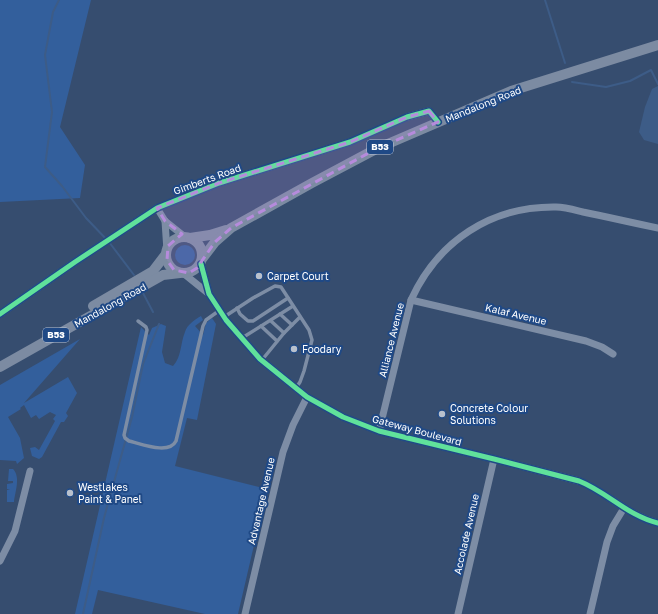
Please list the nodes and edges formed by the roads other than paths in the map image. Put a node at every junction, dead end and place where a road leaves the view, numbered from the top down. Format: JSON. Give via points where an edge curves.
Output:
{"nodes":[{"id":1,"x":658,"y":45,"type":"edge"},
{"id":2,"x":438,"y":122,"type":"junction"},
{"id":3,"x":157,"y":208,"type":"junction"},
{"id":4,"x":165,"y":221,"type":"junction"},
{"id":5,"x":232,"y":228,"type":"junction"},
{"id":6,"x":658,"y":228,"type":"edge"},
{"id":7,"x":188,"y":237,"type":"junction"},
{"id":8,"x":166,"y":253,"type":"junction"},
{"id":9,"x":201,"y":261,"type":"junction"},
{"id":10,"x":181,"y":273,"type":"junction"},
{"id":11,"x":209,"y":294,"type":"junction"},
{"id":12,"x":288,"y":298,"type":"junction"},
{"id":13,"x":411,"y":300,"type":"junction"},
{"id":14,"x":293,"y":306,"type":"junction"},
{"id":15,"x":237,"y":308,"type":"junction"},
{"id":16,"x":220,"y":310,"type":"junction"},
{"id":17,"x":0,"y":314,"type":"edge"},
{"id":18,"x":280,"y":314,"type":"junction"},
{"id":19,"x":224,"y":317,"type":"junction"},
{"id":20,"x":300,"y":317,"type":"junction"},
{"id":21,"x":138,"y":321,"type":"dead end"},
{"id":22,"x":271,"y":321,"type":"junction"},
{"id":23,"x":292,"y":325,"type":"junction"},
{"id":24,"x":261,"y":326,"type":"junction"},
{"id":25,"x":284,"y":333,"type":"junction"},
{"id":26,"x":242,"y":338,"type":"junction"},
{"id":27,"x":277,"y":341,"type":"junction"},
{"id":28,"x":613,"y":354,"type":"dead end"},
{"id":29,"x":0,"y":360,"type":"edge"},
{"id":30,"x":262,"y":360,"type":"junction"},
{"id":31,"x":0,"y":367,"type":"edge"},
{"id":32,"x":296,"y":388,"type":"junction"},
{"id":33,"x":307,"y":397,"type":"junction"},
{"id":34,"x":379,"y":431,"type":"junction"},
{"id":35,"x":494,"y":459,"type":"junction"},
{"id":36,"x":30,"y":471,"type":"dead end"},
{"id":37,"x":624,"y":508,"type":"junction"},
{"id":38,"x":658,"y":523,"type":"edge"},
{"id":39,"x":0,"y":561,"type":"edge"},
{"id":40,"x":246,"y":614,"type":"edge"},
{"id":41,"x":458,"y":614,"type":"edge"},
{"id":42,"x":590,"y":614,"type":"edge"}],
"edges":[{"from":1,"to":2,"type":"main road","name":"Mandalong Road","number":"B53","via":[[513,90]]},
{"from":2,"to":3,"type":"street","name":"Gimberts Road","via":[[429,111],[407,117],[350,142],[219,183]]},
{"from":2,"to":5,"type":"main road","name":"Mandalong Road","number":"B53","via":[[376,149]]},
{"from":3,"to":4,"type":"street"},
{"from":3,"to":17,"type":"street","name":"Gimberts Road"},
{"from":4,"to":7,"type":"street"},
{"from":4,"to":8,"type":"street"},
{"from":5,"to":7,"type":"main road","name":"Mandalong Road","number":"B53","via":[[210,235]]},
{"from":5,"to":9,"type":"main road","name":"Mandalong Road","number":"B53","via":[[215,242]]},
{"from":6,"to":13,"type":"street","name":"Alliance Avenue","via":[[558,207],[528,209],[498,216],[453,242],[418,284]]},
{"from":7,"to":8,"type":"main road","number":"B53","via":[[171,242]]},
{"from":7,"to":9,"type":"main road","via":[[201,247]]},
{"from":8,"to":10,"type":"main road","via":[[171,267]]},
{"from":8,"to":29,"type":"main road","name":"Mandalong Road","number":"B53","via":[[152,271]]},
{"from":9,"to":10,"type":"main road","number":"B53","via":[[194,271]]},
{"from":9,"to":11,"type":"street","name":"Gateway Boulevard"},
{"from":10,"to":11,"type":"street","name":"Gateway Boulevard"},
{"from":10,"to":31,"type":"main road","name":"Mandalong Road","number":"B53","via":[[164,275]]},
{"from":11,"to":16,"type":"street","name":"Gateway Boulevard"},
{"from":12,"to":14,"type":"lane"},
{"from":12,"to":15,"type":"lane","via":[[281,287],[274,286]]},
{"from":12,"to":15,"type":"lane","via":[[253,321],[248,321]]},
{"from":13,"to":28,"type":"street","name":"Kalaf Avenue","via":[[586,341],[602,346]]},
{"from":13,"to":34,"type":"street","name":"Alliance Avenue"},
{"from":14,"to":18,"type":"lane"},
{"from":14,"to":20,"type":"lane"},
{"from":15,"to":19,"type":"lane"},
{"from":16,"to":19,"type":"street","name":"Gateway Boulevard"},
{"from":16,"to":21,"type":"lane","via":[[206,320],[203,326],[176,440],[174,445],[168,448],[129,441],[124,435],[147,330],[146,326]]},
{"from":18,"to":22,"type":"lane"},
{"from":18,"to":23,"type":"lane"},
{"from":19,"to":26,"type":"street","name":"Gateway Boulevard"},
{"from":20,"to":23,"type":"lane"},
{"from":20,"to":32,"type":"lane","via":[[310,330],[312,340],[304,371]]},
{"from":22,"to":24,"type":"lane"},
{"from":22,"to":25,"type":"lane"},
{"from":23,"to":25,"type":"lane"},
{"from":24,"to":26,"type":"lane"},
{"from":24,"to":27,"type":"lane"},
{"from":25,"to":27,"type":"lane"},
{"from":26,"to":30,"type":"street","name":"Gateway Boulevard"},
{"from":27,"to":30,"type":"lane"},
{"from":30,"to":32,"type":"street","name":"Gateway Boulevard"},
{"from":32,"to":33,"type":"street","name":"Gateway Boulevard"},
{"from":33,"to":34,"type":"street","name":"Gateway Boulevard","via":[[343,417]]},
{"from":33,"to":40,"type":"street","name":"Advantage Avenue","via":[[283,452]]},
{"from":34,"to":35,"type":"street","name":"Gateway Boulevard"},
{"from":35,"to":37,"type":"street","name":"Gateway Boulevard","via":[[579,481]]},
{"from":35,"to":41,"type":"street","name":"Accolade Avenue"},
{"from":36,"to":39,"type":"street","via":[[15,531]]},
{"from":37,"to":38,"type":"street","name":"Gateway Boulevard"},
{"from":37,"to":42,"type":"street","via":[[607,542]]}]}
